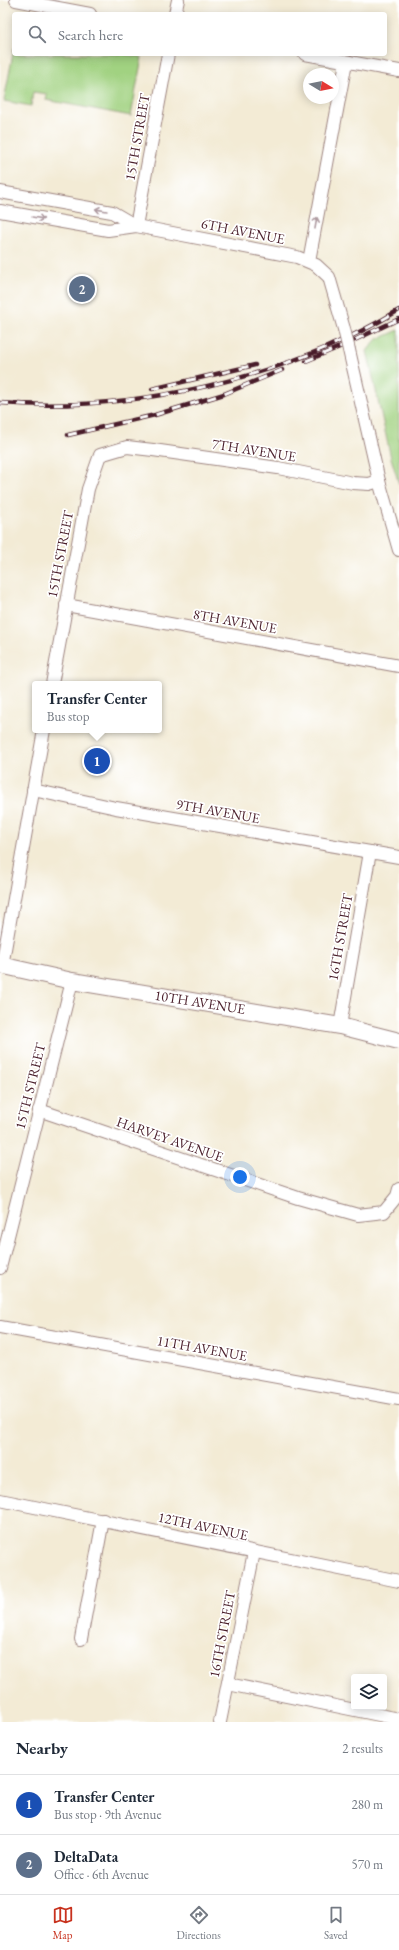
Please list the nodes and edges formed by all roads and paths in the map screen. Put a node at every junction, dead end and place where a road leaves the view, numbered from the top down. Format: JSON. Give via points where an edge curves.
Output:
{"nodes":[{"id":1,"x":16,"y":0,"type":"edge"},
{"id":2,"x":178,"y":0,"type":"edge"},
{"id":3,"x":79,"y":12,"type":"edge"},
{"id":4,"x":175,"y":12,"type":"edge"},
{"id":5,"x":168,"y":56,"type":"edge"},
{"id":6,"x":315,"y":56,"type":"edge"},
{"id":7,"x":346,"y":62,"type":"junction"},
{"id":8,"x":399,"y":71,"type":"edge"},
{"id":9,"x":0,"y":192,"type":"edge"},
{"id":10,"x":0,"y":211,"type":"edge"},
{"id":11,"x":136,"y":226,"type":"junction"},
{"id":12,"x":309,"y":261,"type":"junction"},
{"id":13,"x":124,"y":449,"type":"joint"},
{"id":14,"x":379,"y":481,"type":"junction"},
{"id":15,"x":399,"y":550,"type":"edge"},
{"id":16,"x":66,"y":605,"type":"junction"},
{"id":17,"x":399,"y":666,"type":"edge"},
{"id":18,"x":53,"y":681,"type":"edge"},
{"id":19,"x":43,"y":733,"type":"edge"},
{"id":20,"x":33,"y":790,"type":"junction"},
{"id":21,"x":370,"y":852,"type":"junction"},
{"id":22,"x":399,"y":857,"type":"edge"},
{"id":23,"x":1,"y":966,"type":"edge"},
{"id":24,"x":72,"y":981,"type":"junction"},
{"id":25,"x":340,"y":1026,"type":"junction"},
{"id":26,"x":399,"y":1040,"type":"edge"},
{"id":27,"x":39,"y":1110,"type":"junction"},
{"id":28,"x":399,"y":1189,"type":"edge"},
{"id":29,"x":0,"y":1268,"type":"edge"},
{"id":30,"x":0,"y":1327,"type":"edge"},
{"id":31,"x":399,"y":1399,"type":"edge"},
{"id":32,"x":0,"y":1500,"type":"edge"},
{"id":33,"x":103,"y":1520,"type":"junction"},
{"id":34,"x":254,"y":1552,"type":"junction"},
{"id":35,"x":399,"y":1580,"type":"edge"},
{"id":36,"x":81,"y":1639,"type":"dead end"},
{"id":37,"x":228,"y":1684,"type":"junction"},
{"id":38,"x":399,"y":1719,"type":"edge"},
{"id":39,"x":220,"y":1722,"type":"edge"}],
"edges":[{"from":1,"to":3,"type":"street"},
{"from":2,"to":4,"type":"street"},
{"from":5,"to":11,"type":"street","name":"15TH STREET"},
{"from":6,"to":7,"type":"street"},
{"from":7,"to":8,"type":"street"},
{"from":12,"to":7,"type":"street","one_way":true},
{"from":11,"to":9,"type":"street","name":"6TH AVENUE","one_way":true,"via":[[112,212]]},
{"from":10,"to":11,"type":"street","name":"6TH AVENUE","one_way":true,"via":[[108,230]]},
{"from":11,"to":12,"type":"street","name":"6TH AVENUE"},
{"from":12,"to":14,"type":"street","name":"6TH AVENUE","bridge":true,"via":[[322,269],[332,286]]},
{"from":13,"to":14,"type":"street","name":"7TH AVENUE","via":[[127,447],[154,450],[278,468],[354,483],[369,484]]},
{"from":13,"to":16,"type":"street","name":"15TH STREET","via":[[100,455],[88,490]]},
{"from":14,"to":15,"type":"street","name":"6TH AVENUE"},
{"from":16,"to":17,"type":"street","name":"8TH AVENUE"},
{"from":16,"to":18,"type":"street","name":"15TH STREET"},
{"from":19,"to":20,"type":"street"},
{"from":20,"to":21,"type":"street","name":"9TH AVENUE","via":[[116,808]]},
{"from":20,"to":23,"type":"street"},
{"from":21,"to":22,"type":"street","name":"9TH AVENUE"},
{"from":21,"to":25,"type":"street","name":"16TH STREET"},
{"from":23,"to":24,"type":"main road","name":"10TH AVENUE"},
{"from":24,"to":25,"type":"main road","name":"10TH AVENUE"},
{"from":24,"to":27,"type":"street","name":"15TH STREET"},
{"from":25,"to":26,"type":"main road","name":"10TH AVENUE"},
{"from":27,"to":28,"type":"street","name":"HARVEY AVENUE","via":[[298,1198],[358,1215],[384,1212],[397,1196]]},
{"from":27,"to":29,"type":"street","name":"15TH STREET"},
{"from":30,"to":31,"type":"street","name":"11TH AVENUE"},
{"from":32,"to":33,"type":"street","name":"12TH AVENUE"},
{"from":33,"to":34,"type":"street","name":"12TH AVENUE"},
{"from":33,"to":36,"type":"street"},
{"from":34,"to":35,"type":"street","name":"12TH AVENUE"},
{"from":34,"to":37,"type":"street","name":"16TH STREET"},
{"from":37,"to":38,"type":"street"},
{"from":37,"to":39,"type":"street","name":"16TH STREET"}]}
